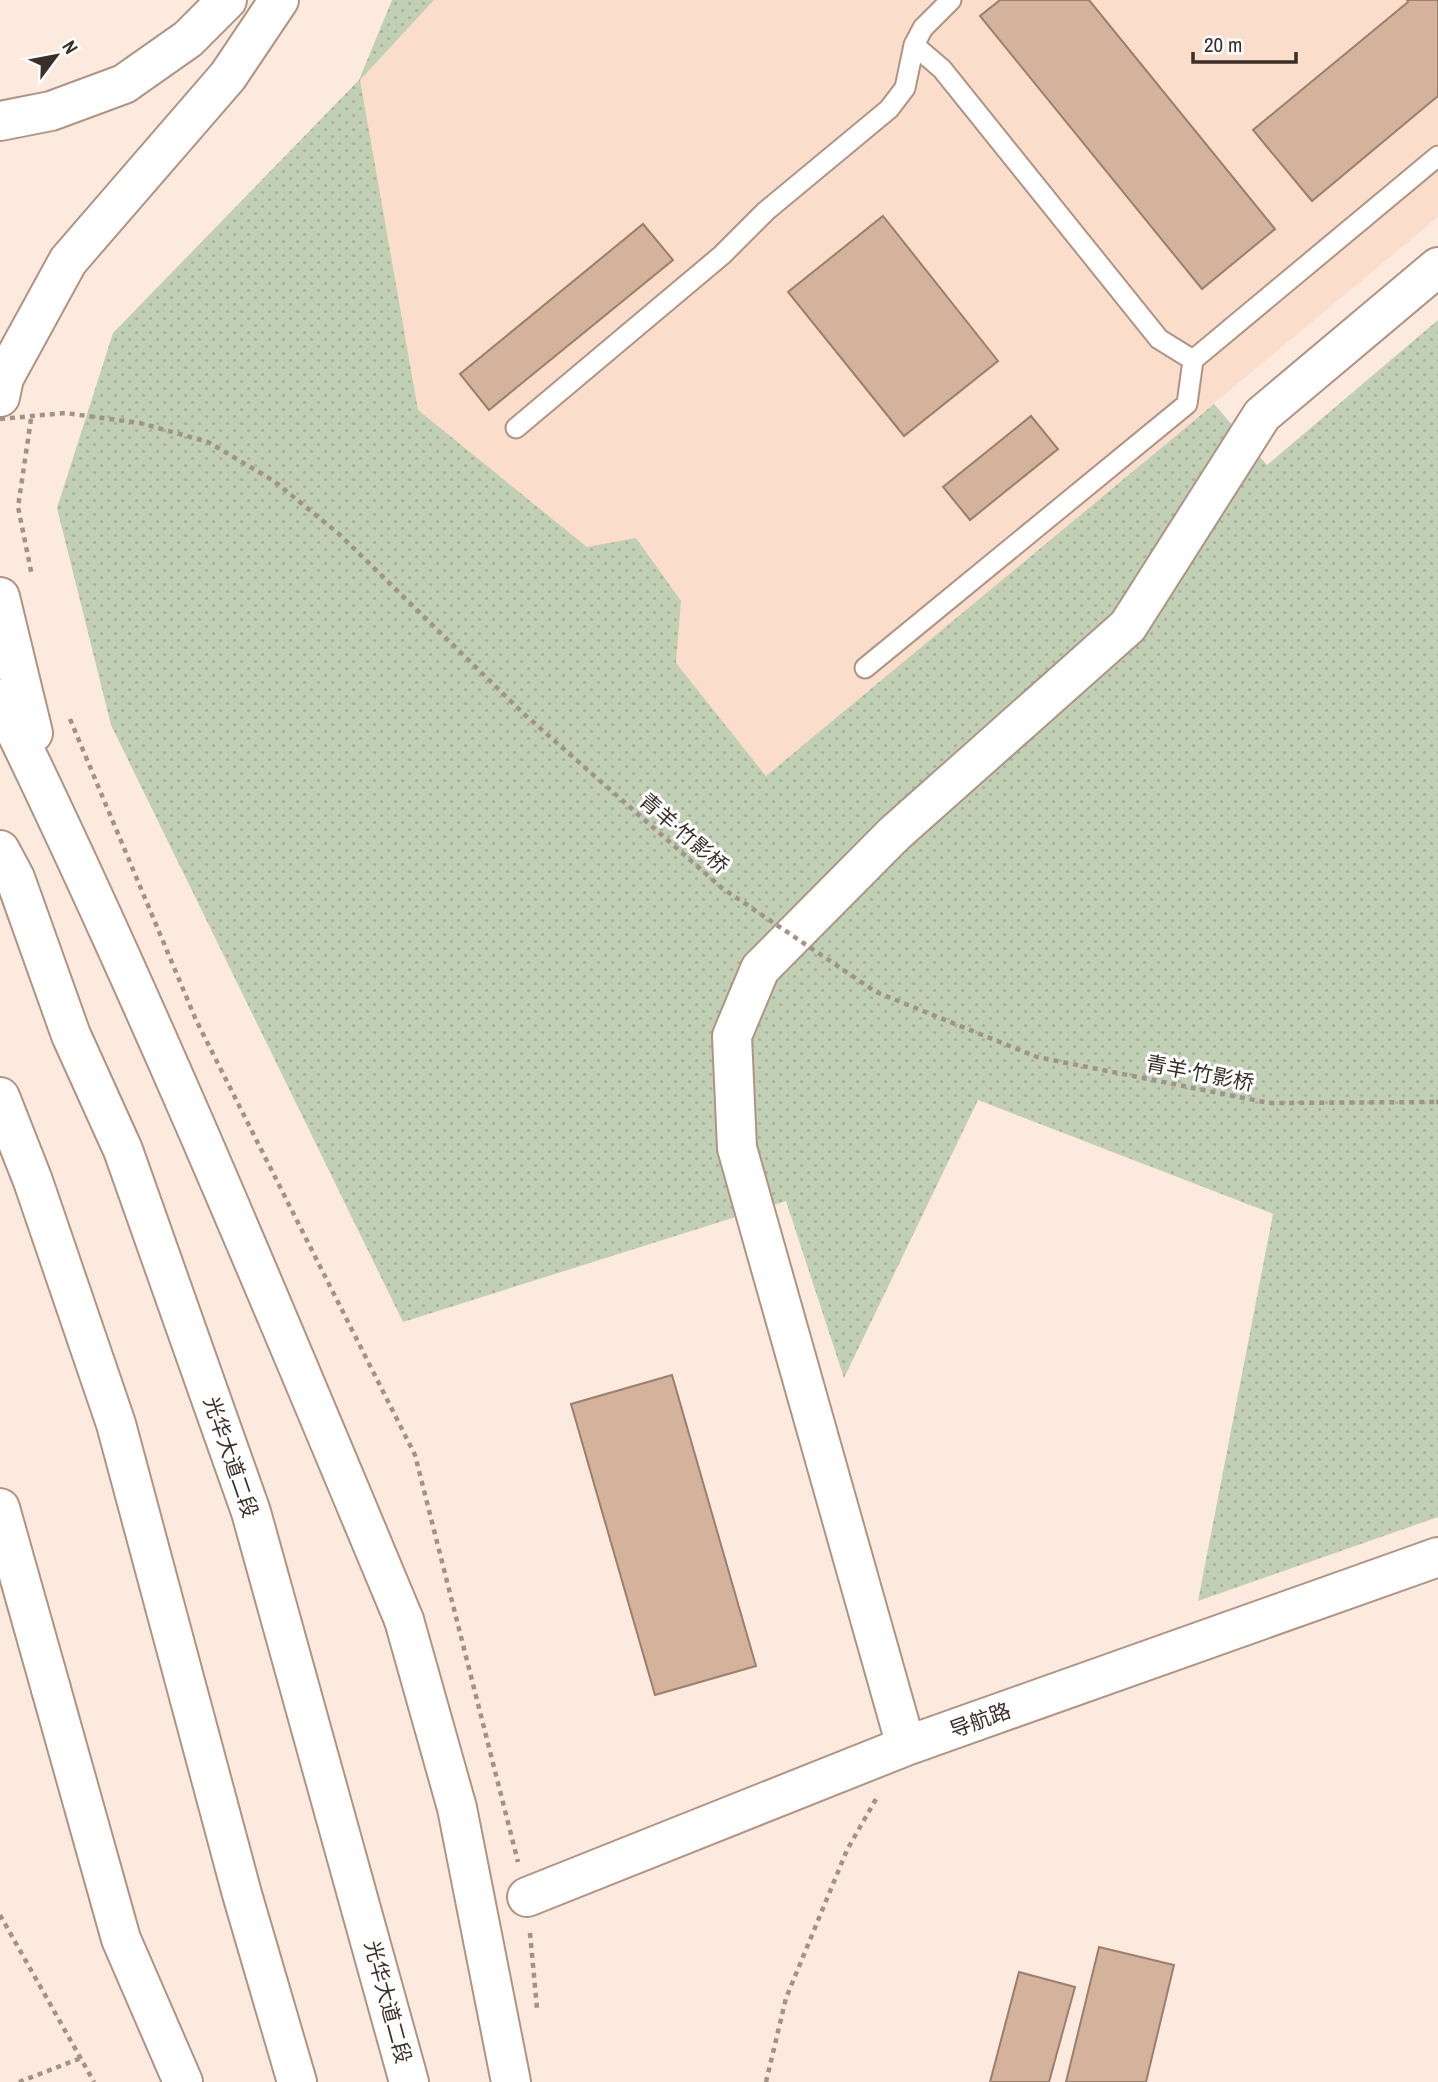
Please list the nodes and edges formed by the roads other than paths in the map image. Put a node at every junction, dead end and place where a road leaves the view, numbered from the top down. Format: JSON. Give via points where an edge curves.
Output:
{"nodes":[{"id":1,"x":227,"y":0,"type":"edge"},
{"id":2,"x":279,"y":0,"type":"edge"},
{"id":3,"x":951,"y":0,"type":"edge"},
{"id":4,"x":914,"y":45,"type":"junction"},
{"id":5,"x":0,"y":121,"type":"edge"},
{"id":6,"x":1438,"y":156,"type":"edge"},
{"id":7,"x":1438,"y":268,"type":"edge"},
{"id":8,"x":1193,"y":360,"type":"junction"},
{"id":9,"x":17,"y":400,"type":"edge"},
{"id":10,"x":516,"y":428,"type":"dead end"},
{"id":11,"x":17,"y":590,"type":"edge"},
{"id":12,"x":865,"y":668,"type":"dead end"},
{"id":13,"x":0,"y":699,"type":"edge"},
{"id":14,"x":49,"y":800,"type":"junction"},
{"id":15,"x":0,"y":850,"type":"edge"},
{"id":16,"x":0,"y":1097,"type":"edge"},
{"id":17,"x":0,"y":1507,"type":"edge"},
{"id":18,"x":1438,"y":1558,"type":"edge"},
{"id":19,"x":906,"y":1746,"type":"junction"},
{"id":20,"x":527,"y":1897,"type":"road end"},
{"id":21,"x":183,"y":2082,"type":"edge"},
{"id":22,"x":297,"y":2082,"type":"edge"},
{"id":23,"x":409,"y":2082,"type":"edge"},
{"id":24,"x":511,"y":2082,"type":"edge"}],
"edges":[{"from":1,"to":5,"type":"main road","via":[[188,39],[124,84],[51,111]]},
{"from":2,"to":9,"type":"main road","via":[[228,76],[68,261],[4,378]]},
{"from":3,"to":4,"type":"lane","via":[[923,28]]},
{"from":4,"to":8,"type":"lane","via":[[942,69],[1159,339]]},
{"from":4,"to":10,"type":"lane","via":[[905,88],[889,109]]},
{"from":6,"to":8,"type":"lane"},
{"from":7,"to":19,"type":"main road","via":[[1262,415],[1128,626],[894,834],[760,969],[732,1036],[737,1148]]},
{"from":8,"to":12,"type":"lane","via":[[1187,404]]},
{"from":11,"to":14,"type":"main road"},
{"from":13,"to":14,"type":"main road"},
{"from":14,"to":24,"type":"main road","via":[[173,1073],[404,1620],[457,1808]]},
{"from":15,"to":23,"type":"main road","name":"光华大道二段","via":[[15,878],[72,1035],[123,1150],[251,1512]]},
{"from":16,"to":22,"type":"main road","via":[[117,1424]]},
{"from":17,"to":21,"type":"main road","via":[[121,1939]]},
{"from":18,"to":19,"type":"main road","name":"导航路"},
{"from":19,"to":20,"type":"main road","name":"导航路"}]}
